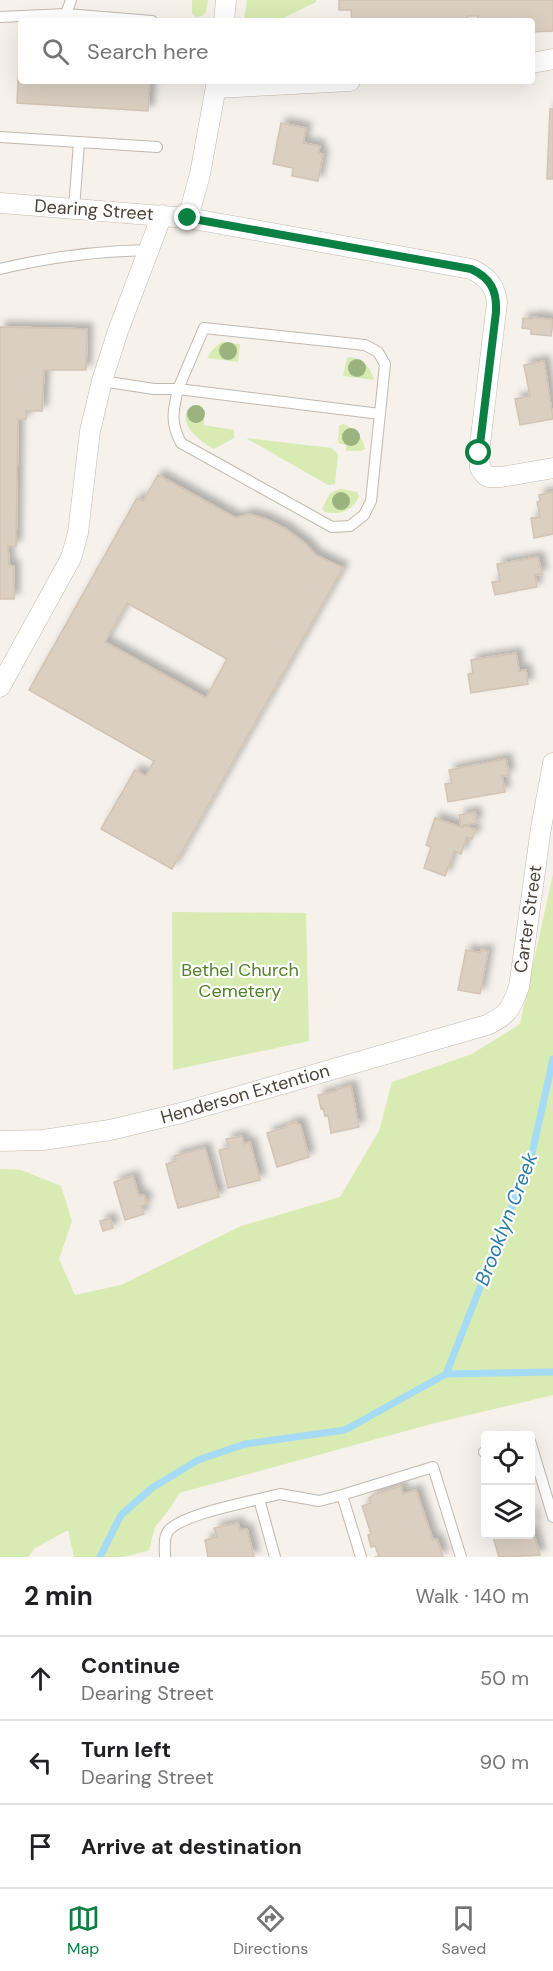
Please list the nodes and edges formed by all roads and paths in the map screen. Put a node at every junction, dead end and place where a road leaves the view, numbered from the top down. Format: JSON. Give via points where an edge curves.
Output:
{"nodes":[{"id":1,"x":71,"y":0,"type":"edge"},
{"id":2,"x":226,"y":0,"type":"edge"},
{"id":3,"x":66,"y":14,"type":"junction"},
{"id":4,"x":0,"y":17,"type":"edge"},
{"id":5,"x":115,"y":18,"type":"edge"},
{"id":6,"x":224,"y":18,"type":"edge"},
{"id":7,"x":553,"y":59,"type":"edge"},
{"id":8,"x":535,"y":62,"type":"edge"},
{"id":9,"x":250,"y":84,"type":"edge"},
{"id":10,"x":216,"y":85,"type":"edge"},
{"id":11,"x":0,"y":137,"type":"edge"},
{"id":12,"x":79,"y":142,"type":"junction"},
{"id":13,"x":157,"y":147,"type":"dead end"},
{"id":14,"x":0,"y":203,"type":"edge"},
{"id":15,"x":74,"y":209,"type":"junction"},
{"id":16,"x":162,"y":215,"type":"junction"},
{"id":17,"x":188,"y":218,"type":"junction"},
{"id":18,"x":149,"y":250,"type":"junction"},
{"id":19,"x":0,"y":269,"type":"edge"},
{"id":20,"x":102,"y":381,"type":"junction"},
{"id":21,"x":178,"y":389,"type":"junction"},
{"id":22,"x":380,"y":414,"type":"junction"},
{"id":23,"x":553,"y":468,"type":"edge"},
{"id":24,"x":0,"y":687,"type":"edge"},
{"id":25,"x":553,"y":764,"type":"edge"},
{"id":26,"x":487,"y":1025,"type":"joint"},
{"id":27,"x":0,"y":1141,"type":"edge"},
{"id":28,"x":535,"y":1455,"type":"edge"},
{"id":29,"x":342,"y":1495,"type":"junction"},
{"id":30,"x":259,"y":1499,"type":"junction"},
{"id":31,"x":553,"y":1517,"type":"edge"},
{"id":32,"x":165,"y":1557,"type":"edge"},
{"id":33,"x":274,"y":1557,"type":"edge"},
{"id":34,"x":361,"y":1557,"type":"edge"},
{"id":35,"x":461,"y":1557,"type":"edge"}],
"edges":[{"from":1,"to":3,"type":"lane"},
{"from":2,"to":6,"type":"street"},
{"from":3,"to":4,"type":"lane"},
{"from":3,"to":5,"type":"lane"},
{"from":7,"to":8,"type":"street"},
{"from":9,"to":10,"type":"street"},
{"from":10,"to":17,"type":"street"},
{"from":11,"to":12,"type":"lane"},
{"from":12,"to":13,"type":"lane"},
{"from":12,"to":15,"type":"lane"},
{"from":14,"to":15,"type":"street","name":"Dearing Street"},
{"from":15,"to":16,"type":"street","name":"Dearing Street"},
{"from":16,"to":17,"type":"street","name":"Dearing Street"},
{"from":16,"to":18,"type":"street"},
{"from":17,"to":23,"type":"street","name":"Dearing Street","via":[[471,269],[487,278],[497,302],[479,453],[482,472],[489,477],[501,477]]},
{"from":18,"to":19,"type":"lane","via":[[104,251]]},
{"from":18,"to":20,"type":"street"},
{"from":20,"to":21,"type":"lane"},
{"from":20,"to":24,"type":"street","via":[[90,431],[78,533],[71,558]]},
{"from":21,"to":22,"type":"lane"},
{"from":21,"to":22,"type":"lane","via":[[204,328],[365,345],[378,352],[385,364]]},
{"from":21,"to":22,"type":"lane","via":[[172,413],[181,443],[332,527],[350,526],[364,515],[371,501]]},
{"from":25,"to":26,"type":"street","name":"Carter Street","via":[[519,987],[504,1017]]},
{"from":26,"to":27,"type":"street","name":"Henderson Extention","via":[[120,1128],[43,1140]]},
{"from":28,"to":31,"type":"lane"},
{"from":29,"to":30,"type":"lane","via":[[320,1501],[280,1494]]},
{"from":29,"to":34,"type":"lane"},
{"from":29,"to":35,"type":"lane","via":[[433,1467]]},
{"from":30,"to":32,"type":"lane","via":[[183,1520],[168,1530]]},
{"from":30,"to":33,"type":"lane"}]}
